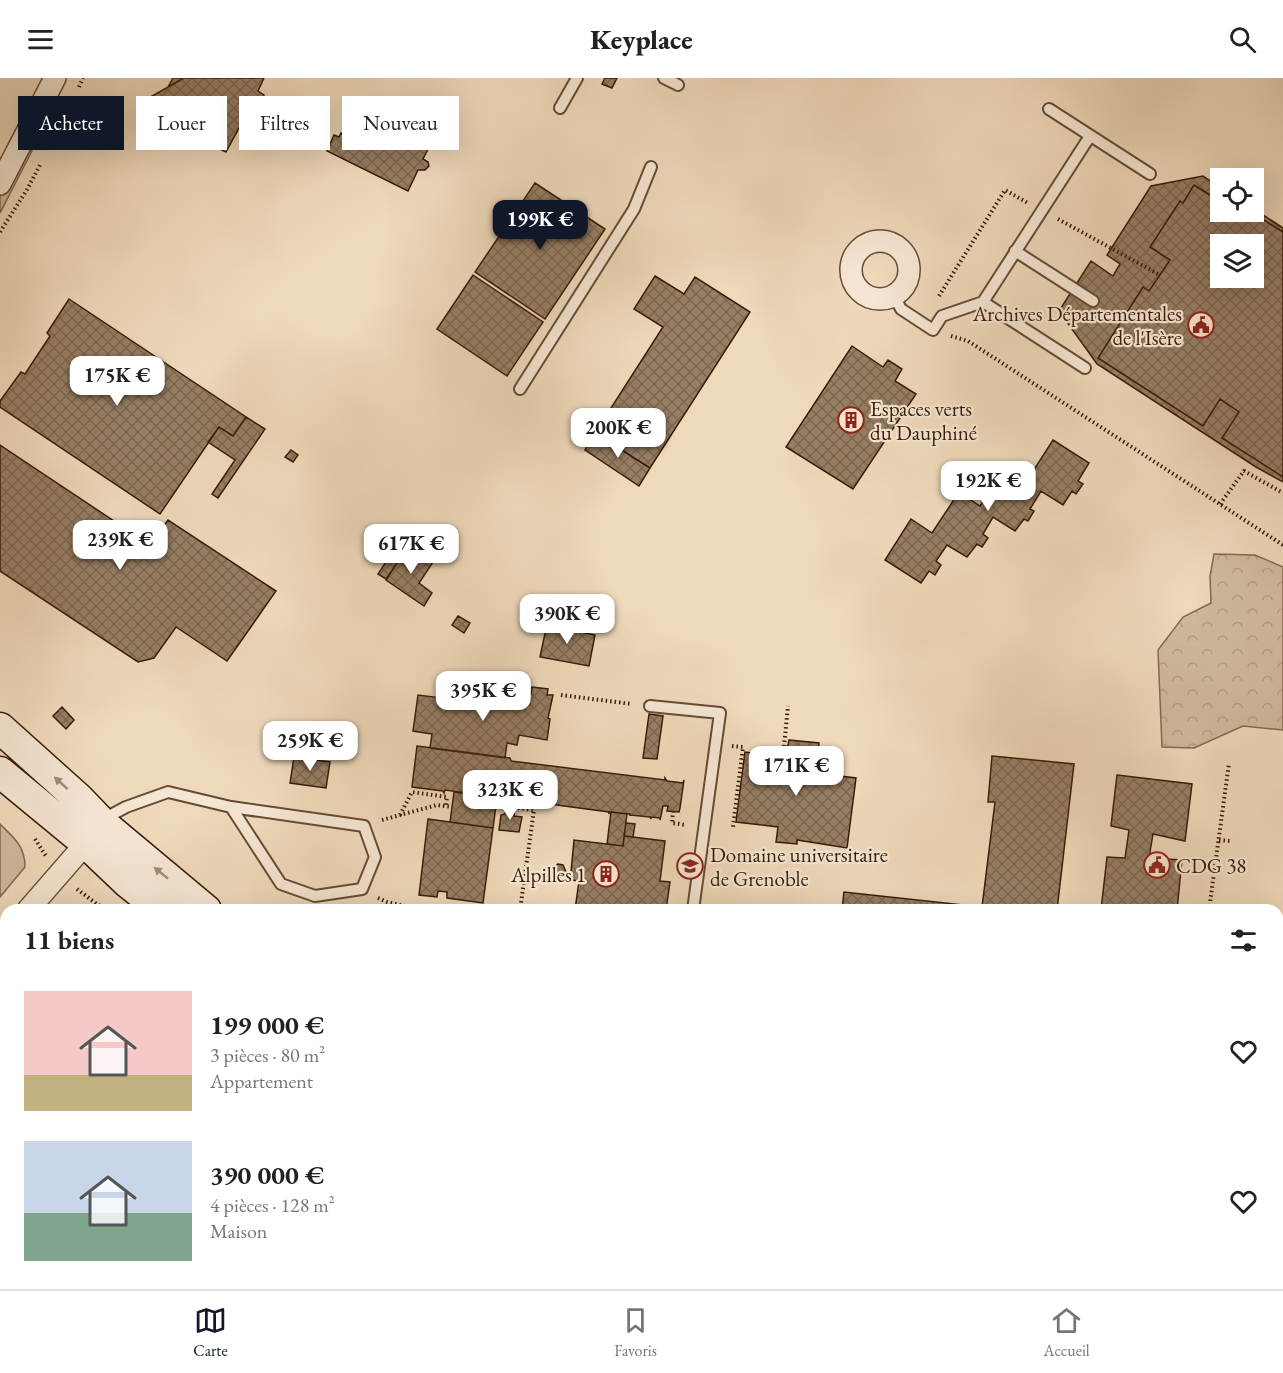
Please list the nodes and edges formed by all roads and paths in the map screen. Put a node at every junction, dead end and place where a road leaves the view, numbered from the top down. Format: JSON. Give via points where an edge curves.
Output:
{"nodes":[{"id":1,"x":54,"y":78,"type":"edge"},
{"id":2,"x":577,"y":78,"type":"edge"},
{"id":3,"x":664,"y":78,"type":"edge"},
{"id":4,"x":678,"y":85,"type":"dead end"},
{"id":5,"x":560,"y":108,"type":"dead end"},
{"id":6,"x":1048,"y":109,"type":"dead end"},
{"id":7,"x":1090,"y":136,"type":"junction"},
{"id":8,"x":651,"y":167,"type":"dead end"},
{"id":9,"x":1150,"y":174,"type":"dead end"},
{"id":10,"x":0,"y":184,"type":"edge"},
{"id":11,"x":1015,"y":251,"type":"junction"},
{"id":12,"x":894,"y":296,"type":"dead end"},
{"id":13,"x":1093,"y":301,"type":"dead end"},
{"id":14,"x":983,"y":302,"type":"junction"},
{"id":15,"x":933,"y":330,"type":"junction"},
{"id":16,"x":1085,"y":368,"type":"dead end"},
{"id":17,"x":520,"y":389,"type":"dead end"},
{"id":18,"x":1283,"y":493,"type":"edge"},
{"id":19,"x":1220,"y":504,"type":"junction"},
{"id":20,"x":1283,"y":545,"type":"edge"},
{"id":21,"x":561,"y":695,"type":"dead end"},
{"id":22,"x":650,"y":706,"type":"joint"},
{"id":23,"x":788,"y":706,"type":"dead end"},
{"id":24,"x":0,"y":728,"type":"edge"},
{"id":25,"x":716,"y":744,"type":"junction"},
{"id":26,"x":788,"y":747,"type":"dead end"},
{"id":27,"x":1229,"y":763,"type":"dead end"},
{"id":28,"x":0,"y":772,"type":"edge"},
{"id":29,"x":517,"y":800,"type":"dead end"},
{"id":30,"x":446,"y":806,"type":"junction"},
{"id":31,"x":231,"y":807,"type":"junction"},
{"id":32,"x":452,"y":807,"type":"dead end"},
{"id":33,"x":400,"y":815,"type":"junction"},
{"id":34,"x":364,"y":825,"type":"junction"},
{"id":35,"x":733,"y":827,"type":"dead end"},
{"id":36,"x":95,"y":833,"type":"junction"},
{"id":37,"x":1218,"y":840,"type":"junction"},
{"id":38,"x":1230,"y":841,"type":"dead end"},
{"id":39,"x":60,"y":874,"type":"junction"},
{"id":40,"x":362,"y":889,"type":"junction"},
{"id":41,"x":33,"y":904,"type":"edge"},
{"id":42,"x":97,"y":904,"type":"edge"},
{"id":43,"x":154,"y":904,"type":"edge"},
{"id":44,"x":197,"y":904,"type":"edge"},
{"id":45,"x":396,"y":904,"type":"edge"},
{"id":46,"x":521,"y":904,"type":"edge"},
{"id":47,"x":694,"y":904,"type":"edge"},
{"id":48,"x":1210,"y":904,"type":"edge"}],
"edges":[{"from":1,"to":10,"type":"street"},
{"from":2,"to":5,"type":"lane"},
{"from":3,"to":4,"type":"lane"},
{"from":6,"to":7,"type":"lane"},
{"from":7,"to":9,"type":"lane"},
{"from":7,"to":11,"type":"lane"},
{"from":8,"to":17,"type":"lane","via":[[634,209]]},
{"from":11,"to":13,"type":"lane"},
{"from":11,"to":14,"type":"lane"},
{"from":12,"to":15,"type":"lane","via":[[901,309]]},
{"from":14,"to":15,"type":"lane","via":[[942,316]]},
{"from":14,"to":16,"type":"lane"},
{"from":15,"to":19,"type":"path","via":[[968,341]]},
{"from":18,"to":19,"type":"path","via":[[1244,471]]},
{"from":19,"to":20,"type":"path"},
{"from":21,"to":22,"type":"path"},
{"from":22,"to":25,"type":"lane","via":[[720,713]]},
{"from":23,"to":26,"type":"path","via":[[784,747]]},
{"from":36,"to":24,"type":"street","one_way":true},
{"from":25,"to":35,"type":"path","via":[[743,747]]},
{"from":25,"to":47,"type":"lane"},
{"from":27,"to":37,"type":"path"},
{"from":28,"to":36,"type":"street"},
{"from":29,"to":46,"type":"path","via":[[517,808],[534,810]]},
{"from":30,"to":32,"type":"path"},
{"from":30,"to":33,"type":"path"},
{"from":30,"to":33,"type":"path","via":[[447,797],[412,792]]},
{"from":31,"to":34,"type":"lane"},
{"from":31,"to":36,"type":"lane","via":[[168,792],[112,814]]},
{"from":31,"to":40,"type":"lane","via":[[281,884],[315,896]]},
{"from":33,"to":34,"type":"path"},
{"from":34,"to":40,"type":"lane","via":[[375,857]]},
{"from":36,"to":39,"type":"street"},
{"from":36,"to":43,"type":"street","via":[[127,882]]},
{"from":44,"to":36,"type":"street","one_way":true},
{"from":37,"to":38,"type":"path"},
{"from":37,"to":48,"type":"path"},
{"from":39,"to":41,"type":"street"},
{"from":39,"to":42,"type":"path"},
{"from":40,"to":45,"type":"path"}]}
